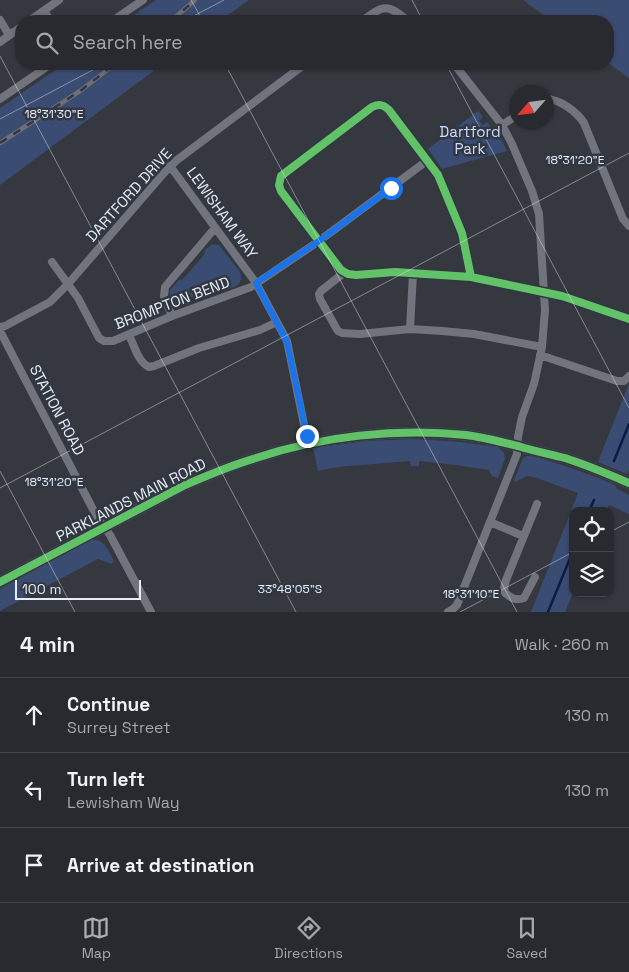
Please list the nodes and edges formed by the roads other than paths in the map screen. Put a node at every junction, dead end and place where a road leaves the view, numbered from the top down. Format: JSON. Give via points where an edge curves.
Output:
{"nodes":[{"id":1,"x":59,"y":0,"type":"edge"},
{"id":2,"x":143,"y":0,"type":"edge"},
{"id":3,"x":44,"y":11,"type":"junction"},
{"id":4,"x":38,"y":15,"type":"edge"},
{"id":5,"x":47,"y":15,"type":"edge"},
{"id":6,"x":121,"y":15,"type":"edge"},
{"id":7,"x":371,"y":15,"type":"edge"},
{"id":8,"x":401,"y":15,"type":"edge"},
{"id":9,"x":0,"y":20,"type":"edge"},
{"id":10,"x":15,"y":31,"type":"edge"},
{"id":11,"x":9,"y":35,"type":"junction"},
{"id":12,"x":0,"y":42,"type":"edge"},
{"id":13,"x":42,"y":70,"type":"edge"},
{"id":14,"x":297,"y":70,"type":"edge"},
{"id":15,"x":459,"y":70,"type":"edge"},
{"id":16,"x":0,"y":99,"type":"edge"},
{"id":17,"x":554,"y":100,"type":"edge"},
{"id":18,"x":509,"y":120,"type":"edge"},
{"id":19,"x":502,"y":125,"type":"junction"},
{"id":20,"x":428,"y":160,"type":"junction"},
{"id":21,"x":170,"y":166,"type":"junction"},
{"id":22,"x":629,"y":226,"type":"edge"},
{"id":23,"x":215,"y":228,"type":"junction"},
{"id":24,"x":319,"y":241,"type":"junction"},
{"id":25,"x":52,"y":262,"type":"dead end"},
{"id":26,"x":344,"y":272,"type":"junction"},
{"id":27,"x":413,"y":273,"type":"junction"},
{"id":28,"x":471,"y":277,"type":"junction"},
{"id":29,"x":256,"y":283,"type":"junction"},
{"id":30,"x":68,"y":284,"type":"junction"},
{"id":31,"x":544,"y":292,"type":"junction"},
{"id":32,"x":172,"y":316,"type":"junction"},
{"id":33,"x":629,"y":319,"type":"edge"},
{"id":34,"x":277,"y":322,"type":"junction"},
{"id":35,"x":0,"y":327,"type":"edge"},
{"id":36,"x":410,"y":329,"type":"junction"},
{"id":37,"x":0,"y":331,"type":"edge"},
{"id":38,"x":130,"y":335,"type":"junction"},
{"id":39,"x":541,"y":351,"type":"junction"},
{"id":40,"x":629,"y":376,"type":"edge"},
{"id":41,"x":308,"y":444,"type":"junction"},
{"id":42,"x":517,"y":446,"type":"junction"},
{"id":43,"x":629,"y":484,"type":"edge"},
{"id":44,"x":536,"y":504,"type":"dead end"},
{"id":45,"x":490,"y":522,"type":"junction"},
{"id":46,"x":105,"y":528,"type":"junction"},
{"id":47,"x":523,"y":536,"type":"junction"},
{"id":48,"x":535,"y":577,"type":"dead end"},
{"id":49,"x":0,"y":582,"type":"edge"},
{"id":50,"x":150,"y":610,"type":"edge"},
{"id":51,"x":448,"y":612,"type":"edge"}],
"edges":[{"from":1,"to":3,"type":"street"},
{"from":2,"to":6,"type":"street"},
{"from":3,"to":4,"type":"street"},
{"from":3,"to":5,"type":"street"},
{"from":7,"to":8,"type":"street","via":[[385,8]]},
{"from":9,"to":11,"type":"street"},
{"from":10,"to":11,"type":"street"},
{"from":11,"to":12,"type":"street"},
{"from":13,"to":16,"type":"street"},
{"from":14,"to":21,"type":"street","name":"DARTFORD DRIVE"},
{"from":15,"to":19,"type":"street"},
{"from":17,"to":22,"type":"street","via":[[584,123],[623,219]]},
{"from":18,"to":19,"type":"street"},
{"from":19,"to":31,"type":"street","via":[[537,207]]},
{"from":20,"to":24,"type":"street","name":"BROMPTON BEND"},
{"from":20,"to":24,"type":"street","via":[[387,107],[372,106],[280,178],[281,191]]},
{"from":20,"to":28,"type":"street","via":[[438,175],[462,233]]},
{"from":21,"to":23,"type":"street","name":"LEWISHAM WAY"},
{"from":21,"to":30,"type":"street","name":"DARTFORD DRIVE"},
{"from":23,"to":29,"type":"street","name":"LEWISHAM WAY"},
{"from":23,"to":32,"type":"street","via":[[165,286],[164,296]]},
{"from":24,"to":26,"type":"street"},
{"from":24,"to":29,"type":"street","name":"BROMPTON BEND"},
{"from":25,"to":30,"type":"street"},
{"from":26,"to":27,"type":"street","via":[[356,275]]},
{"from":26,"to":36,"type":"street","via":[[319,294],[338,331],[354,334]]},
{"from":27,"to":28,"type":"street"},
{"from":27,"to":36,"type":"street"},
{"from":28,"to":31,"type":"street"},
{"from":29,"to":32,"type":"street","name":"BROMPTON BEND"},
{"from":29,"to":34,"type":"street","name":"LEWISHAM WAY"},
{"from":30,"to":35,"type":"street","name":"DARTFORD DRIVE","via":[[50,302]]},
{"from":30,"to":38,"type":"street","name":"BROMPTON BEND","via":[[101,340],[110,342]]},
{"from":31,"to":33,"type":"street"},
{"from":31,"to":39,"type":"street"},
{"from":32,"to":38,"type":"street","name":"BROMPTON BEND"},
{"from":34,"to":38,"type":"street","via":[[149,367],[140,358]]},
{"from":34,"to":41,"type":"street","name":"LEWISHAM WAY","via":[[289,348]]},
{"from":36,"to":39,"type":"street","via":[[474,334]]},
{"from":37,"to":46,"type":"street","name":"STATION ROAD"},
{"from":39,"to":40,"type":"street","via":[[617,381],[624,381]]},
{"from":39,"to":42,"type":"street"},
{"from":41,"to":42,"type":"street","name":"PARKLANDS MAIN ROAD","via":[[348,437],[427,433],[467,436]]},
{"from":41,"to":46,"type":"street","name":"PARKLANDS MAIN ROAD","via":[[211,474]]},
{"from":42,"to":43,"type":"street","name":"PARKLANDS MAIN ROAD","via":[[566,458]]},
{"from":42,"to":45,"type":"street","via":[[517,454]]},
{"from":44,"to":47,"type":"street"},
{"from":45,"to":47,"type":"street"},
{"from":45,"to":51,"type":"street","via":[[457,605]]},
{"from":46,"to":49,"type":"street","name":"PARKLANDS MAIN ROAD"},
{"from":46,"to":50,"type":"street","name":"STATION ROAD"},
{"from":47,"to":48,"type":"street","via":[[506,580],[505,593],[514,600],[524,598]]}]}
